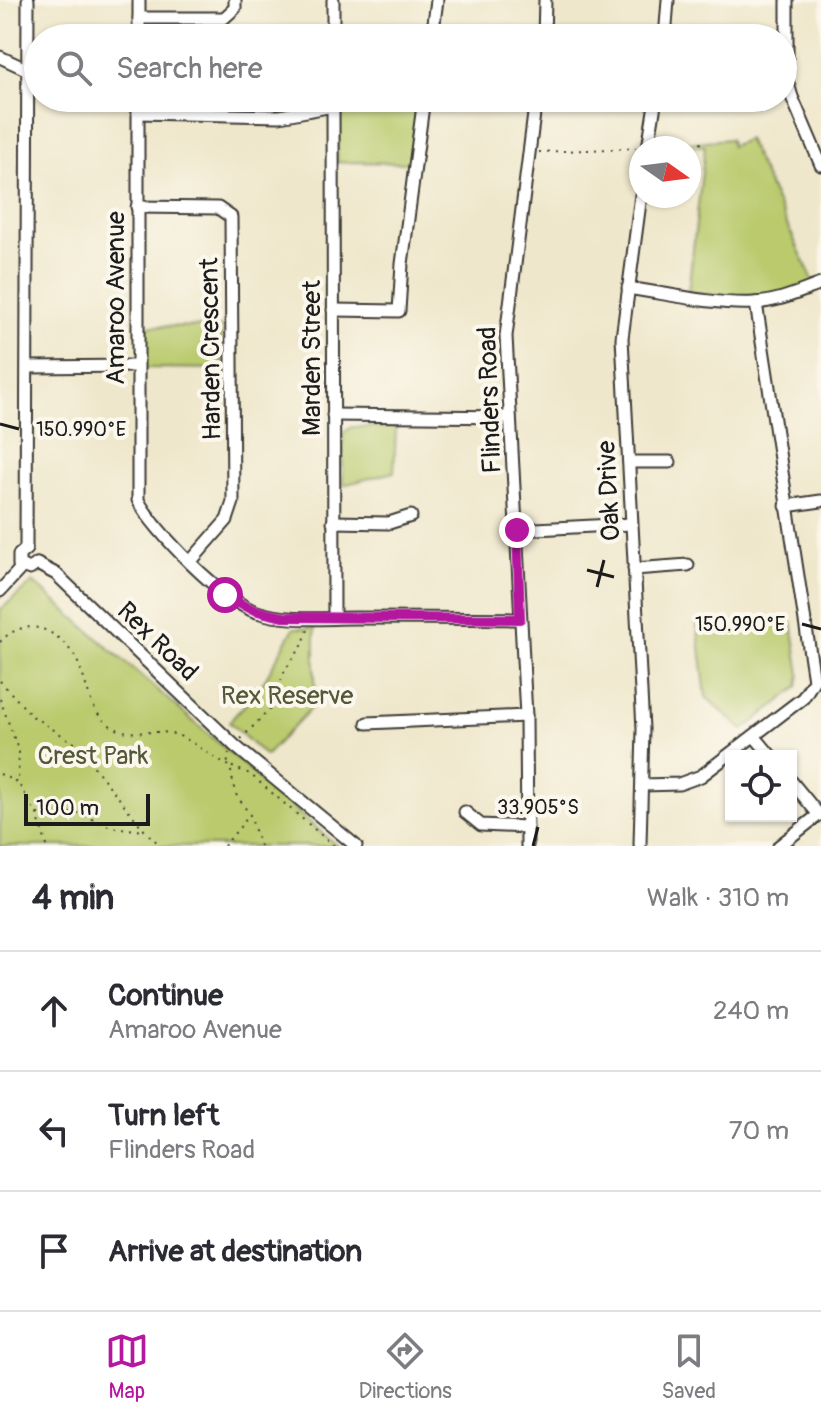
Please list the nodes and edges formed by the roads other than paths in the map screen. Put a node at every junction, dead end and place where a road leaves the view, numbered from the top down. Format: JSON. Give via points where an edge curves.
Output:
{"nodes":[{"id":1,"x":28,"y":0,"type":"edge"},
{"id":2,"x":139,"y":0,"type":"edge"},
{"id":3,"x":235,"y":0,"type":"edge"},
{"id":4,"x":333,"y":0,"type":"edge"},
{"id":5,"x":437,"y":0,"type":"edge"},
{"id":6,"x":545,"y":0,"type":"edge"},
{"id":7,"x":668,"y":0,"type":"edge"},
{"id":8,"x":787,"y":0,"type":"edge"},
{"id":9,"x":139,"y":18,"type":"junction"},
{"id":10,"x":28,"y":24,"type":"edge"},
{"id":11,"x":139,"y":24,"type":"edge"},
{"id":12,"x":333,"y":24,"type":"edge"},
{"id":13,"x":434,"y":24,"type":"edge"},
{"id":14,"x":544,"y":24,"type":"edge"},
{"id":15,"x":666,"y":24,"type":"edge"},
{"id":16,"x":787,"y":24,"type":"edge"},
{"id":17,"x":0,"y":57,"type":"edge"},
{"id":18,"x":24,"y":68,"type":"edge"},
{"id":19,"x":797,"y":109,"type":"edge"},
{"id":20,"x":28,"y":112,"type":"edge"},
{"id":21,"x":295,"y":112,"type":"edge"},
{"id":22,"x":333,"y":112,"type":"edge"},
{"id":23,"x":422,"y":112,"type":"edge"},
{"id":24,"x":534,"y":112,"type":"edge"},
{"id":25,"x":655,"y":112,"type":"edge"},
{"id":26,"x":138,"y":113,"type":"joint"},
{"id":27,"x":652,"y":136,"type":"edge"},
{"id":28,"x":821,"y":165,"type":"edge"},
{"id":29,"x":137,"y":207,"type":"junction"},
{"id":30,"x":639,"y":208,"type":"edge"},
{"id":31,"x":821,"y":284,"type":"edge"},
{"id":32,"x":628,"y":288,"type":"junction"},
{"id":33,"x":756,"y":303,"type":"junction"},
{"id":34,"x":333,"y":310,"type":"junction"},
{"id":35,"x":137,"y":366,"type":"junction"},
{"id":36,"x":28,"y":367,"type":"junction"},
{"id":37,"x":333,"y":415,"type":"junction"},
{"id":38,"x":510,"y":417,"type":"junction"},
{"id":39,"x":629,"y":462,"type":"junction"},
{"id":40,"x":670,"y":462,"type":"dead end"},
{"id":41,"x":821,"y":501,"type":"edge"},
{"id":42,"x":786,"y":506,"type":"junction"},
{"id":43,"x":411,"y":516,"type":"dead end"},
{"id":44,"x":333,"y":522,"type":"junction"},
{"id":45,"x":631,"y":524,"type":"junction"},
{"id":46,"x":517,"y":530,"type":"junction"},
{"id":47,"x":26,"y":549,"type":"junction"},
{"id":48,"x":191,"y":561,"type":"junction"},
{"id":49,"x":37,"y":564,"type":"junction"},
{"id":50,"x":688,"y":565,"type":"dead end"},
{"id":51,"x":22,"y":567,"type":"junction"},
{"id":52,"x":634,"y":569,"type":"junction"},
{"id":53,"x":0,"y":591,"type":"edge"},
{"id":54,"x":334,"y":618,"type":"junction"},
{"id":55,"x":520,"y":619,"type":"junction"},
{"id":56,"x":816,"y":688,"type":"edge"},
{"id":57,"x":526,"y":716,"type":"junction"},
{"id":58,"x":367,"y":723,"type":"dead end"},
{"id":59,"x":755,"y":737,"type":"junction"},
{"id":60,"x":766,"y":750,"type":"edge"},
{"id":61,"x":643,"y":785,"type":"junction"},
{"id":62,"x":797,"y":788,"type":"edge"},
{"id":63,"x":465,"y":812,"type":"dead end"},
{"id":64,"x":820,"y":814,"type":"edge"},
{"id":65,"x":527,"y":827,"type":"junction"},
{"id":66,"x":640,"y":845,"type":"edge"},
{"id":67,"x":356,"y":846,"type":"edge"},
{"id":68,"x":527,"y":846,"type":"edge"},
{"id":69,"x":779,"y":846,"type":"edge"}],
"edges":[{"from":1,"to":10,"type":"street"},
{"from":2,"to":9,"type":"street"},
{"from":3,"to":9,"type":"street","via":[[235,8],[224,18]]},
{"from":4,"to":12,"type":"street"},
{"from":5,"to":13,"type":"street"},
{"from":6,"to":14,"type":"street"},
{"from":7,"to":15,"type":"street"},
{"from":8,"to":16,"type":"street"},
{"from":9,"to":11,"type":"street"},
{"from":17,"to":18,"type":"street"},
{"from":19,"to":28,"type":"street"},
{"from":20,"to":36,"type":"street"},
{"from":21,"to":26,"type":"street"},
{"from":22,"to":34,"type":"street","name":"Marden Street"},
{"from":23,"to":34,"type":"street","via":[[399,311]]},
{"from":24,"to":38,"type":"street","name":"Flinders Road","via":[[506,336]]},
{"from":25,"to":27,"type":"street"},
{"from":26,"to":29,"type":"street","name":"Amaroo Avenue"},
{"from":29,"to":35,"type":"street","name":"Amaroo Avenue"},
{"from":29,"to":48,"type":"street","name":"Harden Crescent","via":[[218,208],[231,217],[233,502],[227,520]]},
{"from":30,"to":32,"type":"street","name":"Oak Drive"},
{"from":31,"to":33,"type":"street"},
{"from":32,"to":33,"type":"street"},
{"from":32,"to":39,"type":"street","name":"Oak Drive","via":[[622,338]]},
{"from":33,"to":42,"type":"street"},
{"from":34,"to":37,"type":"street","name":"Marden Street"},
{"from":35,"to":36,"type":"street"},
{"from":35,"to":48,"type":"street","name":"Amaroo Avenue","via":[[138,500],[158,531]]},
{"from":36,"to":47,"type":"street"},
{"from":37,"to":38,"type":"street"},
{"from":37,"to":44,"type":"street","name":"Marden Street"},
{"from":38,"to":46,"type":"street","name":"Flinders Road"},
{"from":39,"to":40,"type":"street"},
{"from":39,"to":45,"type":"street","name":"Oak Drive"},
{"from":41,"to":42,"type":"street"},
{"from":42,"to":56,"type":"street"},
{"from":43,"to":44,"type":"street","via":[[389,523]]},
{"from":44,"to":54,"type":"street","name":"Marden Street"},
{"from":45,"to":46,"type":"street"},
{"from":45,"to":52,"type":"street","name":"Oak Drive"},
{"from":46,"to":55,"type":"street","name":"Flinders Road"},
{"from":47,"to":49,"type":"street","via":[[38,554]]},
{"from":47,"to":51,"type":"street","via":[[19,555]]},
{"from":48,"to":54,"type":"street","name":"Amaroo Avenue","via":[[225,595],[257,613]]},
{"from":49,"to":51,"type":"street"},
{"from":49,"to":67,"type":"street","name":"Rex Road","via":[[56,574],[235,746]]},
{"from":50,"to":52,"type":"street"},
{"from":51,"to":53,"type":"street"},
{"from":52,"to":61,"type":"street","name":"Oak Drive"},
{"from":54,"to":55,"type":"street","name":"Amaroo Avenue"},
{"from":55,"to":57,"type":"street","name":"Flinders Road"},
{"from":56,"to":59,"type":"street"},
{"from":57,"to":58,"type":"street"},
{"from":57,"to":65,"type":"street","name":"Flinders Road"},
{"from":59,"to":60,"type":"street"},
{"from":59,"to":61,"type":"street","via":[[694,780]]},
{"from":61,"to":66,"type":"street","name":"Oak Drive"},
{"from":62,"to":64,"type":"street"},
{"from":63,"to":65,"type":"street","via":[[481,825]]},
{"from":64,"to":69,"type":"street"},
{"from":65,"to":68,"type":"street","name":"Flinders Road"}]}
